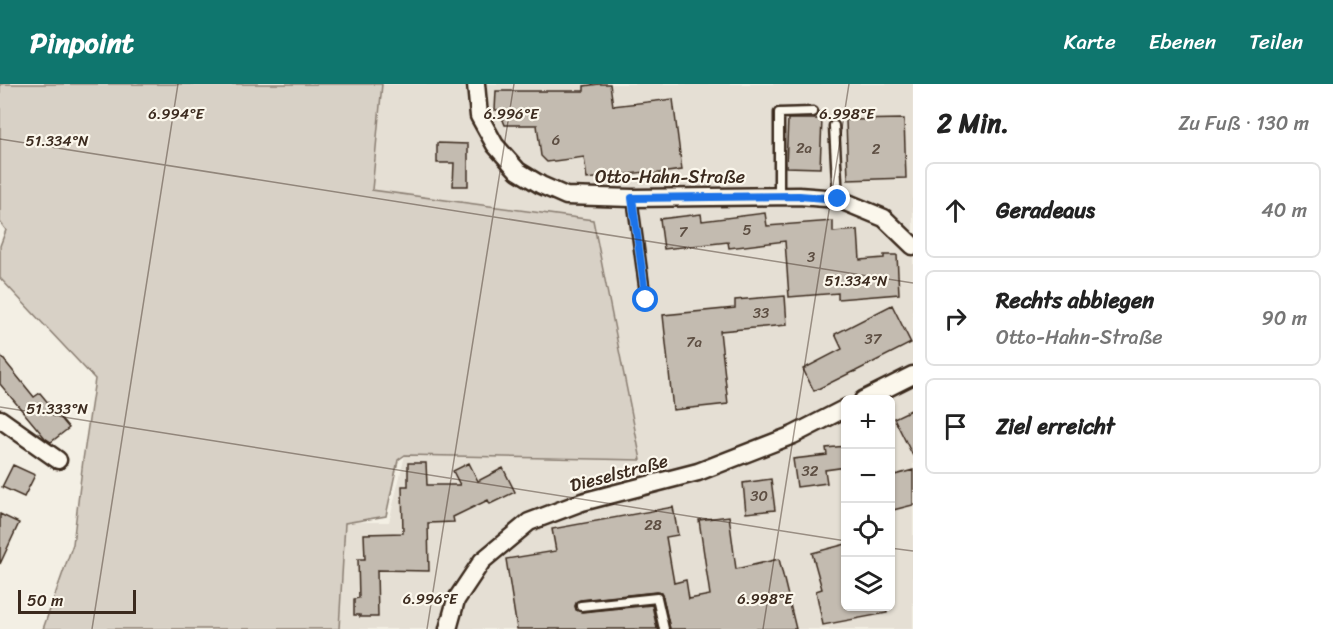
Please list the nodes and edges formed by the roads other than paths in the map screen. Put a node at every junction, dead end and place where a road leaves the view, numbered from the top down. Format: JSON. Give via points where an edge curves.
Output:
{"nodes":[{"id":1,"x":476,"y":84,"type":"edge"},
{"id":2,"x":813,"y":112,"type":"dead end"},
{"id":3,"x":834,"y":126,"type":"dead end"},
{"id":4,"x":779,"y":196,"type":"junction"},
{"id":5,"x":632,"y":198,"type":"junction"},
{"id":6,"x":838,"y":199,"type":"junction"},
{"id":7,"x":913,"y":246,"type":"edge"},
{"id":8,"x":646,"y":300,"type":"dead end"},
{"id":9,"x":913,"y":375,"type":"edge"},
{"id":10,"x":871,"y":395,"type":"edge"},
{"id":11,"x":841,"y":411,"type":"edge"},
{"id":12,"x":1,"y":422,"type":"edge"},
{"id":13,"x":58,"y":459,"type":"dead end"},
{"id":14,"x":581,"y":606,"type":"dead end"},
{"id":15,"x":448,"y":629,"type":"edge"},
{"id":16,"x":664,"y":629,"type":"edge"}],
"edges":[{"from":1,"to":5,"type":"street","name":"Otto-Hahn-Straße","via":[[479,116],[495,145],[518,171],[566,196]]},
{"from":2,"to":4,"type":"lane","via":[[779,113]]},
{"from":3,"to":6,"type":"lane"},
{"from":4,"to":5,"type":"street","name":"Otto-Hahn-Straße"},
{"from":4,"to":6,"type":"street","name":"Otto-Hahn-Straße"},
{"from":5,"to":8,"type":"lane"},
{"from":6,"to":7,"type":"street","name":"Otto-Hahn-Straße","via":[[884,218]]},
{"from":9,"to":10,"type":"street"},
{"from":11,"to":15,"type":"street","name":"Dieselstraße","via":[[793,435],[698,472],[582,502],[530,522],[482,561],[456,600]]},
{"from":12,"to":13,"type":"street"},
{"from":14,"to":16,"type":"lane","via":[[657,597]]}]}
